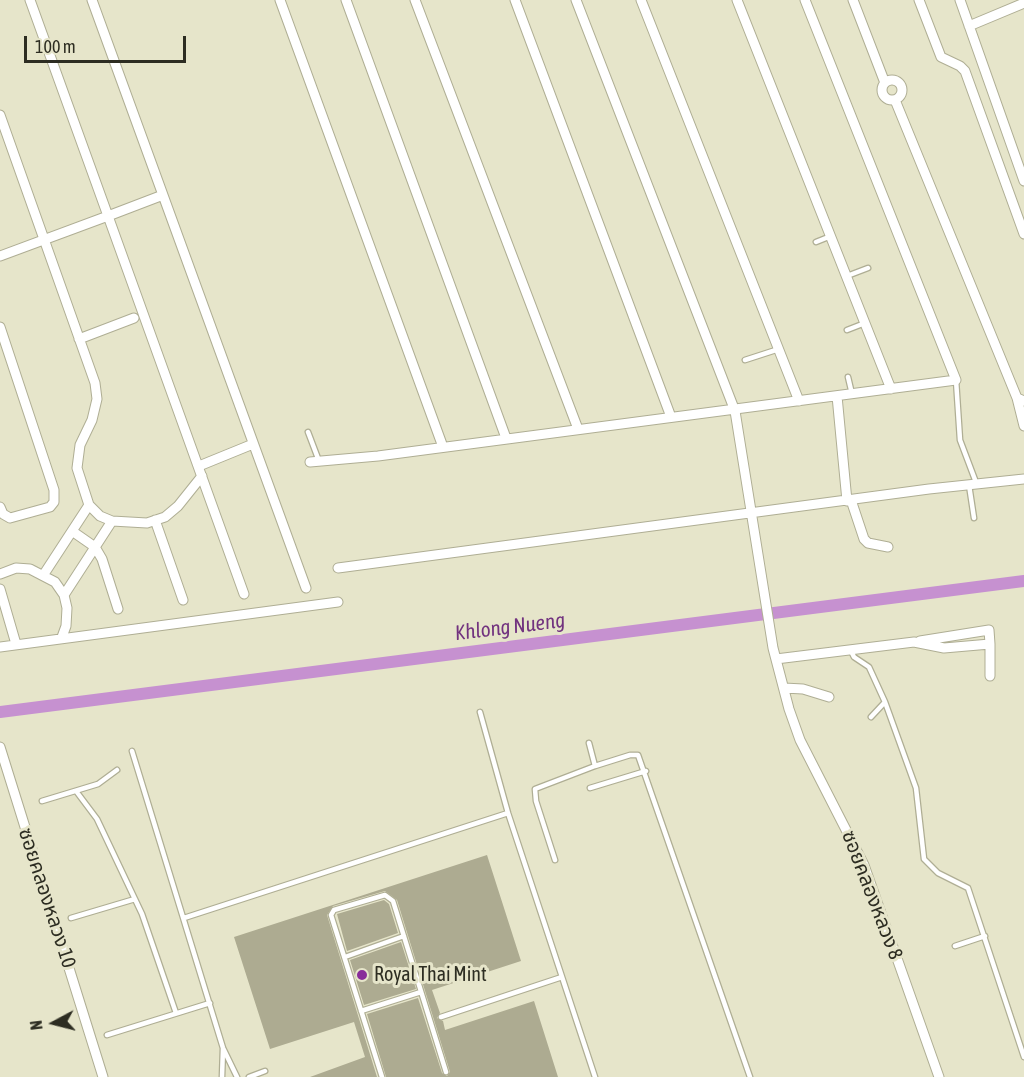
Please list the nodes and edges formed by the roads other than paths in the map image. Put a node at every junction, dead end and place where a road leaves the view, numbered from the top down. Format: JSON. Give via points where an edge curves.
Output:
{"nodes":[{"id":1,"x":30,"y":0,"type":"edge"},
{"id":2,"x":92,"y":0,"type":"edge"},
{"id":3,"x":280,"y":0,"type":"edge"},
{"id":4,"x":346,"y":0,"type":"edge"},
{"id":5,"x":415,"y":0,"type":"edge"},
{"id":6,"x":515,"y":0,"type":"edge"},
{"id":7,"x":576,"y":0,"type":"edge"},
{"id":8,"x":641,"y":0,"type":"edge"},
{"id":9,"x":737,"y":0,"type":"edge"},
{"id":10,"x":806,"y":0,"type":"edge"},
{"id":11,"x":853,"y":0,"type":"edge"},
{"id":12,"x":919,"y":0,"type":"edge"},
{"id":13,"x":960,"y":0,"type":"edge"},
{"id":14,"x":1024,"y":3,"type":"edge"},
{"id":15,"x":969,"y":26,"type":"junction"},
{"id":16,"x":885,"y":83,"type":"junction"},
{"id":17,"x":895,"y":100,"type":"junction"},
{"id":18,"x":0,"y":115,"type":"edge"},
{"id":19,"x":1024,"y":181,"type":"edge"},
{"id":20,"x":163,"y":195,"type":"junction"},
{"id":21,"x":108,"y":216,"type":"junction"},
{"id":22,"x":1024,"y":234,"type":"edge"},
{"id":23,"x":831,"y":236,"type":"junction"},
{"id":24,"x":44,"y":240,"type":"junction"},
{"id":25,"x":816,"y":242,"type":"dead end"},
{"id":26,"x":0,"y":256,"type":"edge"},
{"id":27,"x":868,"y":268,"type":"dead end"},
{"id":28,"x":847,"y":276,"type":"junction"},
{"id":29,"x":134,"y":318,"type":"dead end"},
{"id":30,"x":865,"y":323,"type":"junction"},
{"id":31,"x":0,"y":327,"type":"edge"},
{"id":32,"x":847,"y":330,"type":"dead end"},
{"id":33,"x":80,"y":339,"type":"junction"},
{"id":34,"x":778,"y":349,"type":"junction"},
{"id":35,"x":745,"y":360,"type":"dead end"},
{"id":36,"x":848,"y":376,"type":"dead end"},
{"id":37,"x":956,"y":380,"type":"junction"},
{"id":38,"x":891,"y":389,"type":"junction"},
{"id":39,"x":852,"y":394,"type":"junction"},
{"id":40,"x":837,"y":396,"type":"junction"},
{"id":41,"x":1020,"y":400,"type":"edge"},
{"id":42,"x":799,"y":401,"type":"junction"},
{"id":43,"x":735,"y":411,"type":"junction"},
{"id":44,"x":671,"y":417,"type":"junction"},
{"id":45,"x":1024,"y":426,"type":"edge"},
{"id":46,"x":578,"y":429,"type":"junction"},
{"id":47,"x":308,"y":432,"type":"dead end"},
{"id":48,"x":506,"y":438,"type":"junction"},
{"id":49,"x":253,"y":444,"type":"junction"},
{"id":50,"x":443,"y":447,"type":"junction"},
{"id":51,"x":314,"y":461,"type":"joint"},
{"id":52,"x":199,"y":466,"type":"junction"},
{"id":53,"x":202,"y":476,"type":"junction"},
{"id":54,"x":1024,"y":479,"type":"edge"},
{"id":55,"x":973,"y":485,"type":"junction"},
{"id":56,"x":849,"y":501,"type":"junction"},
{"id":57,"x":89,"y":505,"type":"junction"},
{"id":58,"x":0,"y":507,"type":"edge"},
{"id":59,"x":753,"y":514,"type":"junction"},
{"id":60,"x":974,"y":518,"type":"dead end"},
{"id":61,"x":155,"y":520,"type":"junction"},
{"id":62,"x":112,"y":521,"type":"junction"},
{"id":63,"x":72,"y":531,"type":"junction"},
{"id":64,"x":95,"y":547,"type":"junction"},
{"id":65,"x":888,"y":547,"type":"dead end"},
{"id":66,"x":338,"y":568,"type":"dead end"},
{"id":67,"x":0,"y":574,"type":"edge"},
{"id":68,"x":44,"y":574,"type":"junction"},
{"id":69,"x":306,"y":588,"type":"dead end"},
{"id":70,"x":0,"y":589,"type":"edge"},
{"id":71,"x":244,"y":594,"type":"dead end"},
{"id":72,"x":64,"y":595,"type":"junction"},
{"id":73,"x":183,"y":600,"type":"dead end"},
{"id":74,"x":338,"y":603,"type":"dead end"},
{"id":75,"x":118,"y":609,"type":"dead end"},
{"id":76,"x":62,"y":637,"type":"junction"},
{"id":77,"x":16,"y":644,"type":"junction"},
{"id":78,"x":0,"y":647,"type":"edge"},
{"id":79,"x":850,"y":649,"type":"junction"},
{"id":80,"x":776,"y":659,"type":"junction"},
{"id":81,"x":990,"y":676,"type":"dead end"},
{"id":82,"x":784,"y":688,"type":"junction"},
{"id":83,"x":829,"y":696,"type":"dead end"},
{"id":84,"x":885,"y":702,"type":"junction"},
{"id":85,"x":480,"y":712,"type":"dead end"},
{"id":86,"x":871,"y":717,"type":"dead end"},
{"id":87,"x":589,"y":743,"type":"dead end"},
{"id":88,"x":1,"y":750,"type":"edge"},
{"id":89,"x":132,"y":751,"type":"dead end"},
{"id":90,"x":596,"y":766,"type":"junction"},
{"id":91,"x":117,"y":770,"type":"dead end"},
{"id":92,"x":646,"y":771,"type":"junction"},
{"id":93,"x":590,"y":788,"type":"dead end"},
{"id":94,"x":76,"y":791,"type":"junction"},
{"id":95,"x":42,"y":801,"type":"dead end"},
{"id":96,"x":508,"y":813,"type":"junction"},
{"id":97,"x":555,"y":860,"type":"dead end"},
{"id":98,"x":135,"y":899,"type":"junction"},
{"id":99,"x":71,"y":918,"type":"dead end"},
{"id":100,"x":184,"y":918,"type":"junction"},
{"id":101,"x":404,"y":936,"type":"junction"},
{"id":102,"x":985,"y":936,"type":"junction"},
{"id":103,"x":955,"y":946,"type":"dead end"},
{"id":104,"x":345,"y":957,"type":"junction"},
{"id":105,"x":562,"y":977,"type":"junction"},
{"id":106,"x":422,"y":992,"type":"junction"},
{"id":107,"x":210,"y":1003,"type":"junction"},
{"id":108,"x":361,"y":1011,"type":"junction"},
{"id":109,"x":176,"y":1013,"type":"junction"},
{"id":110,"x":436,"y":1018,"type":"junction"},
{"id":111,"x":107,"y":1035,"type":"dead end"},
{"id":112,"x":223,"y":1048,"type":"junction"},
{"id":113,"x":1024,"y":1057,"type":"edge"},
{"id":114,"x":265,"y":1071,"type":"dead end"},
{"id":115,"x":446,"y":1072,"type":"dead end"},
{"id":116,"x":103,"y":1077,"type":"edge"},
{"id":117,"x":222,"y":1077,"type":"edge"},
{"id":118,"x":237,"y":1077,"type":"edge"},
{"id":119,"x":249,"y":1077,"type":"edge"},
{"id":120,"x":382,"y":1077,"type":"edge"},
{"id":121,"x":595,"y":1077,"type":"edge"},
{"id":122,"x":750,"y":1077,"type":"edge"},
{"id":123,"x":939,"y":1077,"type":"edge"}],
"edges":[{"from":1,"to":21,"type":"street"},
{"from":2,"to":20,"type":"street"},
{"from":3,"to":50,"type":"street"},
{"from":4,"to":48,"type":"street"},
{"from":5,"to":46,"type":"street"},
{"from":6,"to":44,"type":"street"},
{"from":7,"to":43,"type":"street","name":"ซอยคลองหลวง 8"},
{"from":8,"to":34,"type":"street"},
{"from":9,"to":23,"type":"street"},
{"from":10,"to":37,"type":"street"},
{"from":11,"to":16,"type":"street"},
{"from":12,"to":22,"type":"street","via":[[941,57],[965,71]]},
{"from":13,"to":15,"type":"street"},
{"from":14,"to":15,"type":"street"},
{"from":15,"to":19,"type":"street"},
{"from":16,"to":17,"type":"street","via":[[883,95]]},
{"from":16,"to":17,"type":"street","via":[[894,80],[902,86],[902,93]]},
{"from":17,"to":41,"type":"street"},
{"from":18,"to":24,"type":"street"},
{"from":20,"to":21,"type":"street"},
{"from":20,"to":49,"type":"street"},
{"from":21,"to":24,"type":"street"},
{"from":21,"to":52,"type":"street"},
{"from":23,"to":25,"type":"lane"},
{"from":23,"to":28,"type":"street"},
{"from":24,"to":26,"type":"street"},
{"from":24,"to":33,"type":"street"},
{"from":27,"to":28,"type":"lane"},
{"from":28,"to":30,"type":"street"},
{"from":29,"to":33,"type":"street"},
{"from":30,"to":32,"type":"lane"},
{"from":30,"to":38,"type":"street"},
{"from":31,"to":58,"type":"street","via":[[54,490],[54,502],[10,518]]},
{"from":33,"to":57,"type":"street","via":[[97,399],[80,445],[77,468]]},
{"from":34,"to":35,"type":"lane"},
{"from":34,"to":42,"type":"street"},
{"from":36,"to":39,"type":"lane"},
{"from":37,"to":38,"type":"street"},
{"from":37,"to":55,"type":"lane","via":[[961,446]]},
{"from":38,"to":39,"type":"street"},
{"from":39,"to":40,"type":"street"},
{"from":40,"to":42,"type":"street"},
{"from":40,"to":56,"type":"street"},
{"from":41,"to":45,"type":"street"},
{"from":42,"to":43,"type":"street"},
{"from":43,"to":44,"type":"street"},
{"from":43,"to":59,"type":"street","name":"ซอยคลองหลวง 8"},
{"from":44,"to":46,"type":"street"},
{"from":46,"to":48,"type":"street"},
{"from":47,"to":51,"type":"lane"},
{"from":48,"to":50,"type":"street"},
{"from":49,"to":52,"type":"street"},
{"from":49,"to":69,"type":"street"},
{"from":50,"to":51,"type":"street"},
{"from":52,"to":53,"type":"street"},
{"from":53,"to":61,"type":"street","via":[[178,506]]},
{"from":53,"to":71,"type":"street"},
{"from":54,"to":55,"type":"street"},
{"from":55,"to":56,"type":"street"},
{"from":55,"to":60,"type":"lane"},
{"from":56,"to":59,"type":"street"},
{"from":56,"to":65,"type":"street","via":[[864,539]]},
{"from":57,"to":62,"type":"street"},
{"from":57,"to":63,"type":"street"},
{"from":59,"to":66,"type":"street"},
{"from":59,"to":80,"type":"street","name":"ซอยคลองหลวง 8"},
{"from":61,"to":62,"type":"street"},
{"from":61,"to":73,"type":"street"},
{"from":62,"to":64,"type":"street"},
{"from":63,"to":64,"type":"street"},
{"from":63,"to":68,"type":"street"},
{"from":64,"to":72,"type":"street"},
{"from":64,"to":75,"type":"street"},
{"from":67,"to":68,"type":"street","via":[[16,568]]},
{"from":68,"to":72,"type":"street"},
{"from":70,"to":77,"type":"street"},
{"from":72,"to":76,"type":"street","via":[[67,608]]},
{"from":74,"to":76,"type":"street"},
{"from":76,"to":77,"type":"street"},
{"from":77,"to":78,"type":"street"},
{"from":79,"to":80,"type":"street"},
{"from":79,"to":81,"type":"street","via":[[914,642],[944,648],[990,644]]},
{"from":79,"to":84,"type":"lane","via":[[854,657],[869,667]]},
{"from":80,"to":82,"type":"street","name":"ซอยคลองหลวง 8"},
{"from":82,"to":83,"type":"street"},
{"from":82,"to":123,"type":"street","name":"ซอยคลองหลวง 8","via":[[800,740],[864,865]]},
{"from":84,"to":86,"type":"lane"},
{"from":84,"to":102,"type":"lane","via":[[916,788],[924,859],[938,873],[968,888]]},
{"from":85,"to":96,"type":"lane"},
{"from":87,"to":90,"type":"lane"},
{"from":88,"to":116,"type":"street","name":"ซอยคลองหลวง 10"},
{"from":89,"to":100,"type":"lane"},
{"from":90,"to":92,"type":"lane","via":[[635,754]]},
{"from":90,"to":97,"type":"lane","via":[[534,791]]},
{"from":91,"to":94,"type":"lane","via":[[98,784]]},
{"from":92,"to":93,"type":"lane"},
{"from":92,"to":122,"type":"lane"},
{"from":94,"to":95,"type":"lane"},
{"from":94,"to":98,"type":"lane","via":[[97,819]]},
{"from":96,"to":100,"type":"lane"},
{"from":96,"to":105,"type":"lane"},
{"from":98,"to":99,"type":"lane"},
{"from":98,"to":109,"type":"lane"},
{"from":100,"to":107,"type":"lane"},
{"from":101,"to":104,"type":"lane"},
{"from":101,"to":104,"type":"lane","via":[[389,896],[334,910],[331,915]]},
{"from":101,"to":106,"type":"lane"},
{"from":102,"to":103,"type":"lane"},
{"from":102,"to":113,"type":"lane"},
{"from":104,"to":108,"type":"lane"},
{"from":105,"to":110,"type":"lane"},
{"from":105,"to":121,"type":"lane"},
{"from":106,"to":108,"type":"lane"},
{"from":106,"to":110,"type":"lane"},
{"from":107,"to":109,"type":"lane"},
{"from":107,"to":112,"type":"lane"},
{"from":108,"to":120,"type":"lane"},
{"from":109,"to":111,"type":"lane"},
{"from":110,"to":115,"type":"lane"},
{"from":112,"to":117,"type":"lane"},
{"from":112,"to":118,"type":"lane"},
{"from":114,"to":119,"type":"lane"}]}
